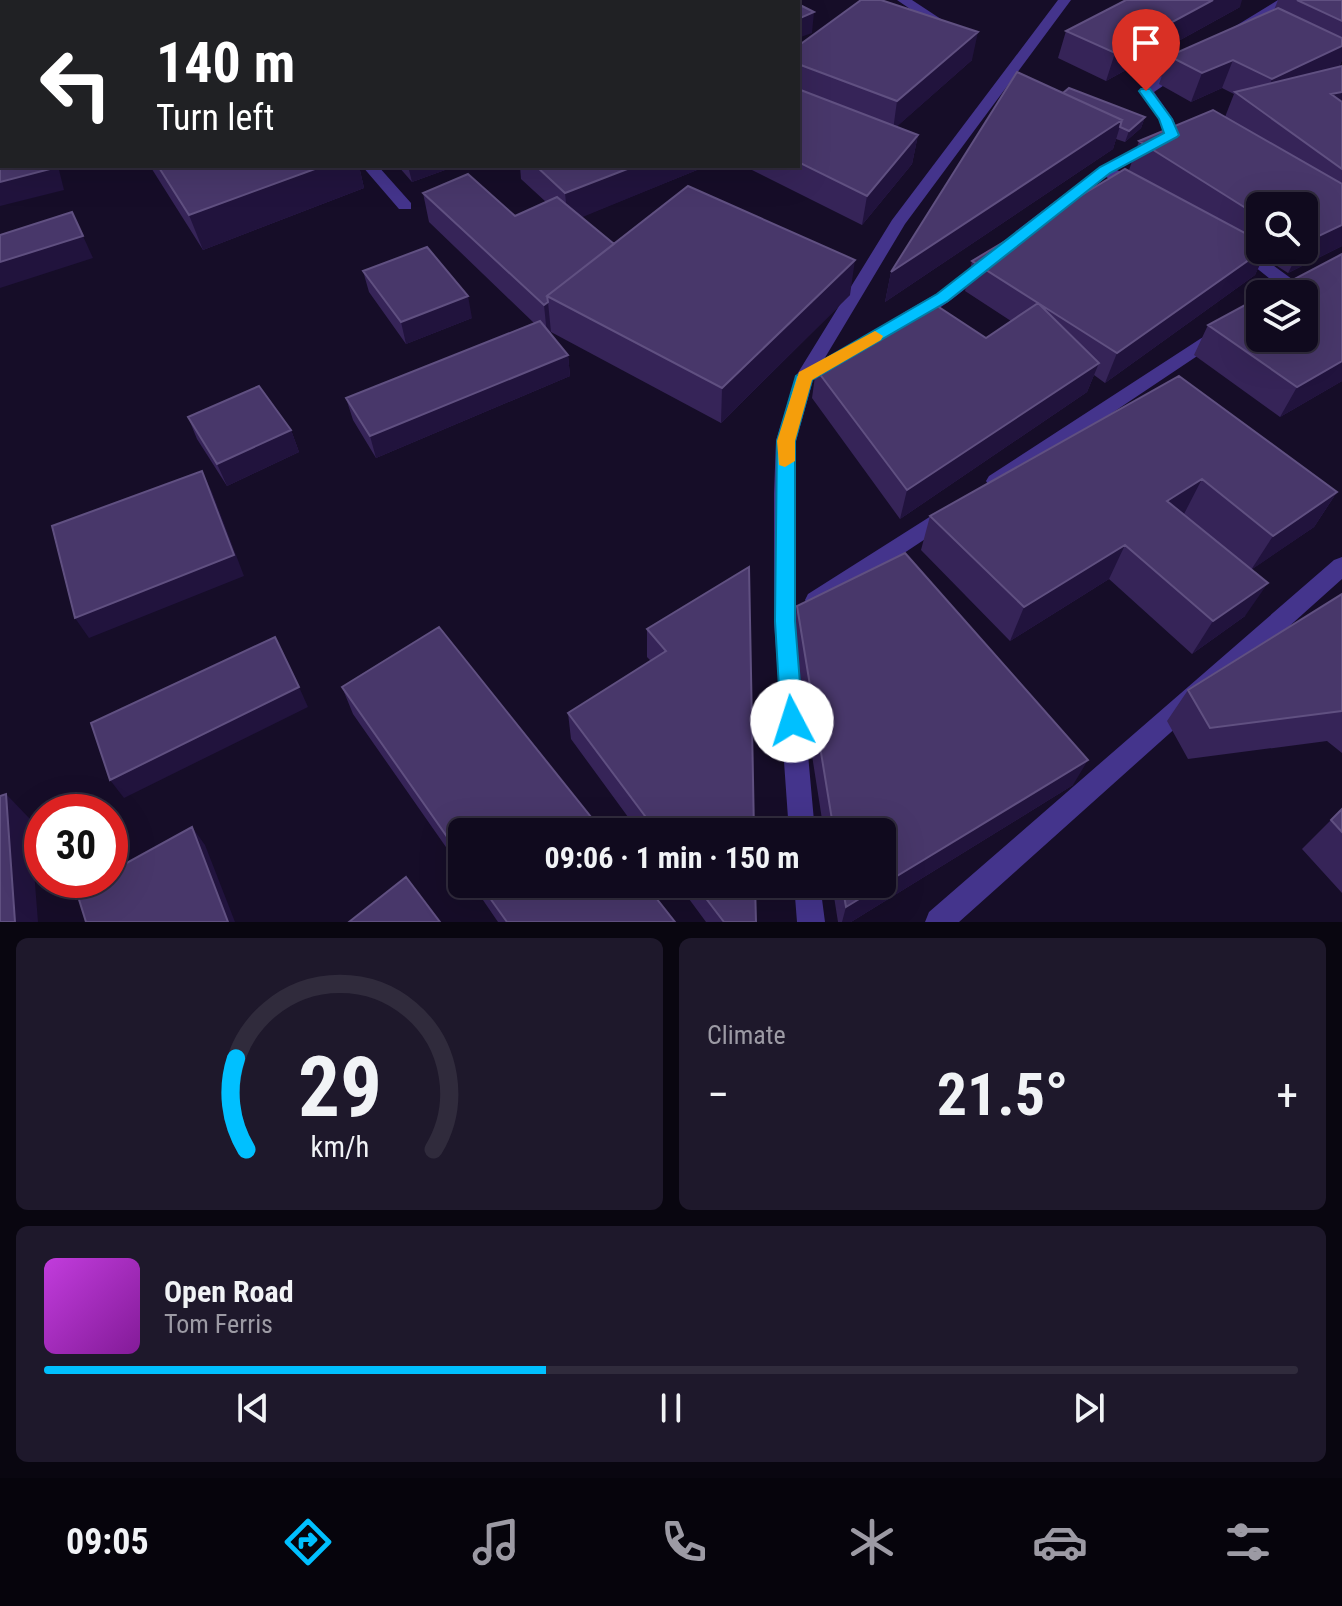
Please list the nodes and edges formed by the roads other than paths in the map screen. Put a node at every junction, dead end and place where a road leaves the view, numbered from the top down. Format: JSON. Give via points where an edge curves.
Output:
{"nodes":[{"id":1,"x":903,"y":0,"type":"edge"},
{"id":2,"x":1065,"y":0,"type":"edge"},
{"id":3,"x":1287,"y":0,"type":"edge"},
{"id":4,"x":943,"y":25,"type":"edge"},
{"id":5,"x":1211,"y":47,"type":"edge"},
{"id":6,"x":1198,"y":55,"type":"edge"},
{"id":7,"x":372,"y":168,"type":"edge"},
{"id":8,"x":1105,"y":170,"type":"junction"},
{"id":9,"x":1160,"y":199,"type":"edge"},
{"id":10,"x":405,"y":206,"type":"dead end"},
{"id":11,"x":1228,"y":238,"type":"edge"},
{"id":12,"x":1283,"y":280,"type":"edge"},
{"id":13,"x":1246,"y":315,"type":"edge"},
{"id":14,"x":887,"y":329,"type":"edge"},
{"id":15,"x":832,"y":361,"type":"edge"},
{"id":16,"x":805,"y":376,"type":"junction"},
{"id":17,"x":1336,"y":580,"type":"edge"},
{"id":18,"x":785,"y":621,"type":"junction"},
{"id":19,"x":801,"y":818,"type":"edge"},
{"id":20,"x":808,"y":898,"type":"edge"},
{"id":21,"x":811,"y":922,"type":"edge"},
{"id":22,"x":939,"y":922,"type":"edge"}],
"edges":[{"from":1,"to":4,"type":"street"},
{"from":2,"to":16,"type":"street","via":[[898,223]]},
{"from":3,"to":5,"type":"street"},
{"from":6,"to":8,"type":"street","via":[[1146,91],[1172,135]]},
{"from":7,"to":10,"type":"street"},
{"from":8,"to":9,"type":"street"},
{"from":8,"to":14,"type":"street","via":[[942,298]]},
{"from":11,"to":12,"type":"street"},
{"from":13,"to":18,"type":"street"},
{"from":15,"to":16,"type":"street"},
{"from":16,"to":18,"type":"street","via":[[786,441]]},
{"from":17,"to":22,"type":"street"},
{"from":18,"to":19,"type":"street"},
{"from":20,"to":21,"type":"street"}]}
